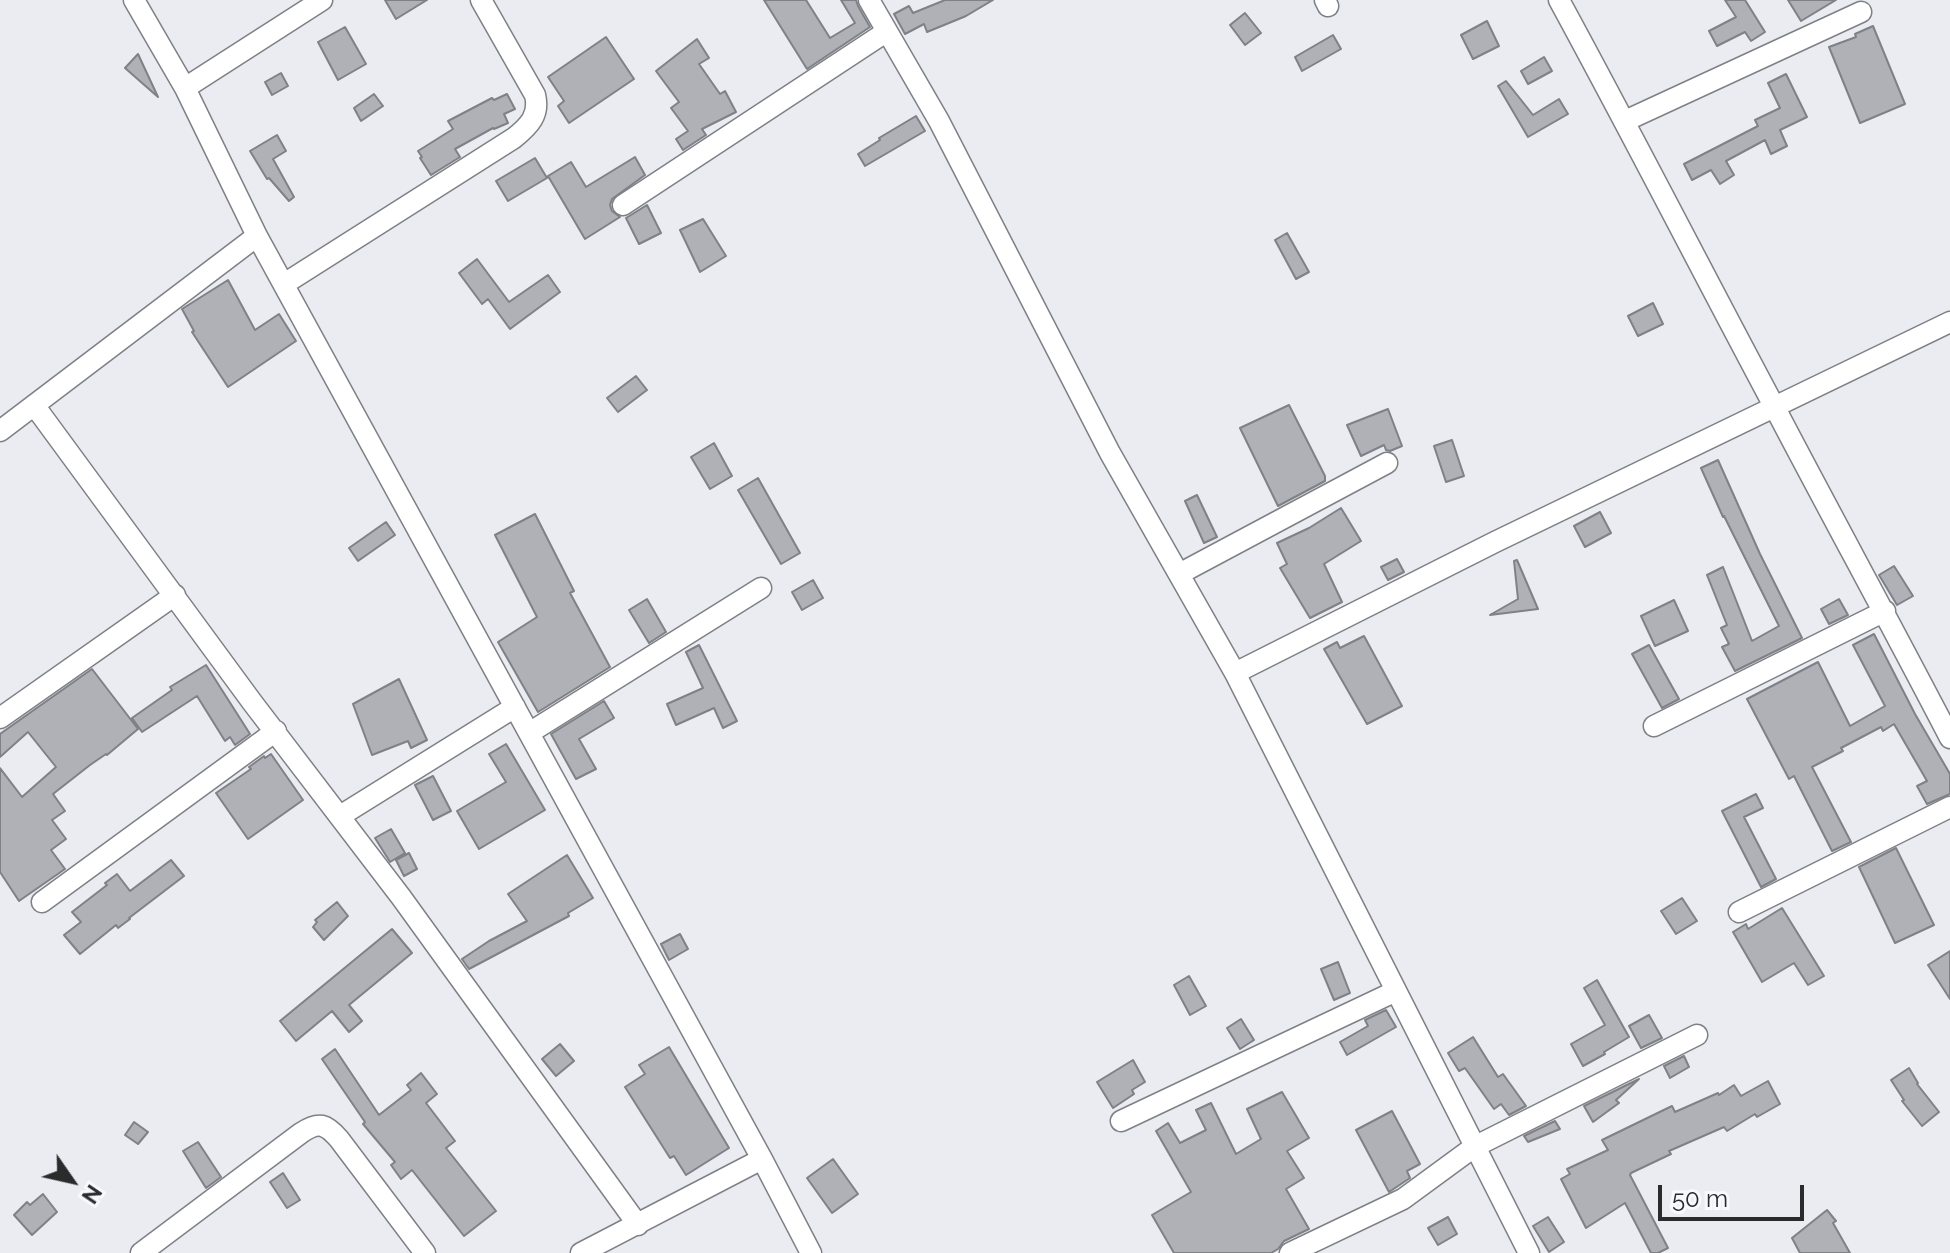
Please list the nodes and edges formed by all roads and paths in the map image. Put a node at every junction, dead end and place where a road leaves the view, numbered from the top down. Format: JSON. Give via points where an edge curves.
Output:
{"nodes":[{"id":1,"x":134,"y":0,"type":"edge"},
{"id":2,"x":322,"y":0,"type":"edge"},
{"id":3,"x":481,"y":0,"type":"edge"},
{"id":4,"x":869,"y":0,"type":"edge"},
{"id":5,"x":1559,"y":0,"type":"edge"},
{"id":6,"x":1861,"y":12,"type":"dead end"},
{"id":7,"x":886,"y":32,"type":"junction"},
{"id":8,"x":185,"y":88,"type":"junction"},
{"id":9,"x":1625,"y":121,"type":"junction"},
{"id":10,"x":623,"y":205,"type":"dead end"},
{"id":11,"x":257,"y":236,"type":"junction"},
{"id":12,"x":284,"y":284,"type":"junction"},
{"id":13,"x":1950,"y":322,"type":"edge"},
{"id":14,"x":34,"y":405,"type":"junction"},
{"id":15,"x":1774,"y":408,"type":"junction"},
{"id":16,"x":0,"y":431,"type":"edge"},
{"id":17,"x":1387,"y":463,"type":"dead end"},
{"id":18,"x":1179,"y":574,"type":"junction"},
{"id":19,"x":761,"y":588,"type":"dead end"},
{"id":20,"x":175,"y":595,"type":"junction"},
{"id":21,"x":1885,"y":611,"type":"junction"},
{"id":22,"x":1235,"y":673,"type":"junction"},
{"id":23,"x":515,"y":707,"type":"junction"},
{"id":24,"x":0,"y":718,"type":"edge"},
{"id":25,"x":1654,"y":726,"type":"dead end"},
{"id":26,"x":276,"y":731,"type":"junction"},
{"id":27,"x":529,"y":733,"type":"junction"},
{"id":28,"x":1950,"y":738,"type":"edge"},
{"id":29,"x":1950,"y":807,"type":"edge"},
{"id":30,"x":340,"y":816,"type":"junction"},
{"id":31,"x":42,"y":902,"type":"dead end"},
{"id":32,"x":1739,"y":912,"type":"dead end"},
{"id":33,"x":1396,"y":991,"type":"junction"},
{"id":34,"x":1697,"y":1035,"type":"dead end"},
{"id":35,"x":1121,"y":1121,"type":"dead end"},
{"id":36,"x":1474,"y":1147,"type":"junction"},
{"id":37,"x":762,"y":1159,"type":"junction"},
{"id":38,"x":638,"y":1225,"type":"junction"},
{"id":39,"x":141,"y":1253,"type":"edge"},
{"id":40,"x":425,"y":1253,"type":"edge"},
{"id":41,"x":581,"y":1253,"type":"edge"},
{"id":42,"x":811,"y":1253,"type":"edge"},
{"id":43,"x":1290,"y":1253,"type":"edge"},
{"id":44,"x":1529,"y":1253,"type":"edge"}],
"edges":[{"from":1,"to":8,"type":"street"},
{"from":2,"to":8,"type":"street"},
{"from":3,"to":12,"type":"street","via":[[535,95],[535,117],[514,138]]},
{"from":4,"to":7,"type":"street"},
{"from":5,"to":9,"type":"street"},
{"from":6,"to":9,"type":"street"},
{"from":7,"to":10,"type":"street"},
{"from":7,"to":18,"type":"street","via":[[939,121],[1110,453]]},
{"from":8,"to":11,"type":"street"},
{"from":9,"to":15,"type":"street"},
{"from":11,"to":12,"type":"street"},
{"from":11,"to":14,"type":"street"},
{"from":12,"to":23,"type":"street"},
{"from":13,"to":15,"type":"street"},
{"from":14,"to":16,"type":"street"},
{"from":14,"to":20,"type":"street"},
{"from":15,"to":21,"type":"street"},
{"from":15,"to":22,"type":"street"},
{"from":17,"to":18,"type":"street"},
{"from":18,"to":22,"type":"street"},
{"from":19,"to":27,"type":"street"},
{"from":20,"to":24,"type":"street"},
{"from":20,"to":26,"type":"street"},
{"from":21,"to":25,"type":"street"},
{"from":21,"to":28,"type":"street"},
{"from":22,"to":33,"type":"street"},
{"from":23,"to":27,"type":"street"},
{"from":23,"to":30,"type":"street"},
{"from":26,"to":30,"type":"street"},
{"from":26,"to":31,"type":"street"},
{"from":27,"to":37,"type":"street"},
{"from":29,"to":32,"type":"street"},
{"from":30,"to":38,"type":"street"},
{"from":33,"to":35,"type":"street"},
{"from":33,"to":36,"type":"street"},
{"from":34,"to":36,"type":"street"},
{"from":36,"to":43,"type":"street","via":[[1403,1199]]},
{"from":36,"to":44,"type":"street"},
{"from":37,"to":38,"type":"street"},
{"from":37,"to":42,"type":"street"},
{"from":38,"to":41,"type":"street"},
{"from":39,"to":40,"type":"street","via":[[301,1133],[321,1125],[339,1139]]}]}
